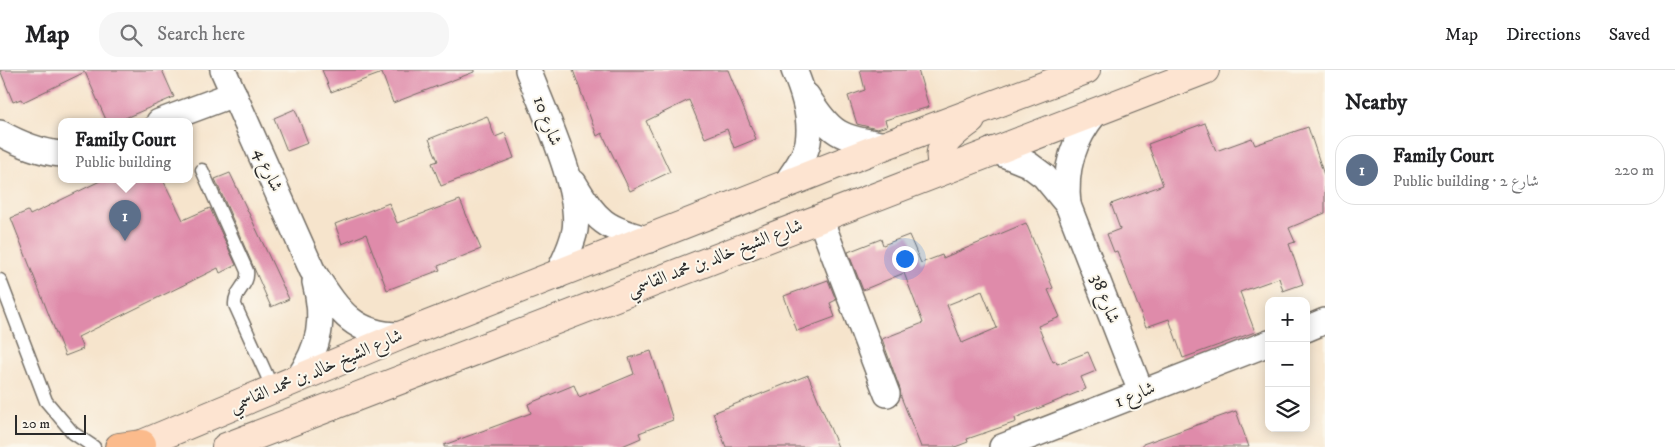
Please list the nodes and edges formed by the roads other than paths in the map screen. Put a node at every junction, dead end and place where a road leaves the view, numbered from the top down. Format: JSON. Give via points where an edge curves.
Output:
{"nodes":[{"id":1,"x":223,"y":70,"type":"edge"},
{"id":2,"x":528,"y":70,"type":"edge"},
{"id":3,"x":1086,"y":70,"type":"edge"},
{"id":4,"x":1205,"y":70,"type":"edge"},
{"id":5,"x":798,"y":79,"type":"edge"},
{"id":6,"x":1032,"y":81,"type":"edge"},
{"id":7,"x":234,"y":94,"type":"junction"},
{"id":8,"x":988,"y":107,"type":"junction"},
{"id":9,"x":1096,"y":112,"type":"junction"},
{"id":10,"x":170,"y":118,"type":"edge"},
{"id":11,"x":0,"y":133,"type":"edge"},
{"id":12,"x":886,"y":145,"type":"junction"},
{"id":13,"x":993,"y":150,"type":"junction"},
{"id":14,"x":58,"y":153,"type":"edge"},
{"id":15,"x":946,"y":169,"type":"junction"},
{"id":16,"x":202,"y":170,"type":"dead end"},
{"id":17,"x":567,"y":173,"type":"junction"},
{"id":18,"x":784,"y":186,"type":"junction"},
{"id":19,"x":1068,"y":206,"type":"junction"},
{"id":20,"x":820,"y":218,"type":"junction"},
{"id":21,"x":649,"y":240,"type":"junction"},
{"id":22,"x":312,"y":270,"type":"junction"},
{"id":23,"x":557,"y":276,"type":"junction"},
{"id":24,"x":0,"y":280,"type":"edge"},
{"id":25,"x":1325,"y":321,"type":"edge"},
{"id":26,"x":1310,"y":327,"type":"edge"},
{"id":27,"x":402,"y":335,"type":"junction"},
{"id":28,"x":1265,"y":345,"type":"edge"},
{"id":29,"x":285,"y":384,"type":"junction"},
{"id":30,"x":1141,"y":392,"type":"junction"},
{"id":31,"x":887,"y":394,"type":"dead end"},
{"id":32,"x":1018,"y":444,"type":"edge"},
{"id":33,"x":132,"y":446,"type":"edge"},
{"id":34,"x":94,"y":447,"type":"edge"},
{"id":35,"x":226,"y":447,"type":"edge"}],
"edges":[{"from":1,"to":7,"type":"street","name":"شارع 4"},
{"from":2,"to":17,"type":"street","name":"شارع 10"},
{"from":3,"to":6,"type":"main road","name":"شارع الشيخ خالد بن محمد القاسمي"},
{"from":4,"to":9,"type":"main road","name":"شارع الشيخ خالد بن محمد القاسمي"},
{"from":5,"to":12,"type":"street","via":[[822,120],[836,133],[853,140]]},
{"from":5,"to":18,"type":"street","via":[[808,123],[808,143]]},
{"from":6,"to":8,"type":"main road","name":"شارع الشيخ خالد بن محمد القاسمي"},
{"from":7,"to":10,"type":"street"},
{"from":7,"to":22,"type":"street","name":"شارع 4"},
{"from":8,"to":12,"type":"main road","name":"شارع الشيخ خالد بن محمد القاسمي"},
{"from":8,"to":15,"type":"main road","via":[[943,146],[941,158]]},
{"from":9,"to":13,"type":"main road","name":"شارع الشيخ خالد بن محمد القاسمي"},
{"from":9,"to":19,"type":"street","name":"شارع 38","via":[[1077,140],[1071,156],[1066,189]]},
{"from":11,"to":14,"type":"street"},
{"from":12,"to":18,"type":"main road","name":"شارع الشيخ خالد بن محمد القاسمي"},
{"from":13,"to":15,"type":"main road","name":"شارع الشيخ خالد بن محمد القاسمي"},
{"from":13,"to":19,"type":"street","name":"شارع 38","via":[[1036,170]]},
{"from":15,"to":20,"type":"main road","name":"شارع الشيخ خالد بن محمد القاسمي"},
{"from":16,"to":29,"type":"lane","via":[[247,271],[247,281],[236,296],[235,305]]},
{"from":17,"to":21,"type":"street","name":"شارع 10","via":[[598,218],[615,230]]},
{"from":17,"to":23,"type":"street","name":"شارع 10","via":[[575,228],[571,246]]},
{"from":18,"to":21,"type":"main road","name":"شارع الشيخ خالد بن محمد القاسمي"},
{"from":19,"to":30,"type":"street","name":"شارع 38"},
{"from":20,"to":31,"type":"street"},
{"from":20,"to":35,"type":"main road","name":"شارع الشيخ خالد بن محمد القاسمي"},
{"from":21,"to":23,"type":"main road","name":"شارع الشيخ خالد بن محمد القاسمي"},
{"from":22,"to":27,"type":"street","name":"شارع 4","via":[[348,318],[373,333]]},
{"from":22,"to":29,"type":"street","name":"شارع 4","via":[[320,303],[320,327],[312,354]]},
{"from":23,"to":27,"type":"main road","name":"شارع الشيخ خالد بن محمد القاسمي"},
{"from":24,"to":34,"type":"lane","via":[[46,401],[72,433]]},
{"from":25,"to":26,"type":"street"},
{"from":27,"to":29,"type":"main road","name":"شارع الشيخ خالد بن محمد القاسمي"},
{"from":28,"to":30,"type":"street","name":"شارع 1"},
{"from":29,"to":33,"type":"main road","name":"شارع الشيخ خالد بن محمد القاسمي"},
{"from":30,"to":32,"type":"street","name":"شارع 1"}]}
